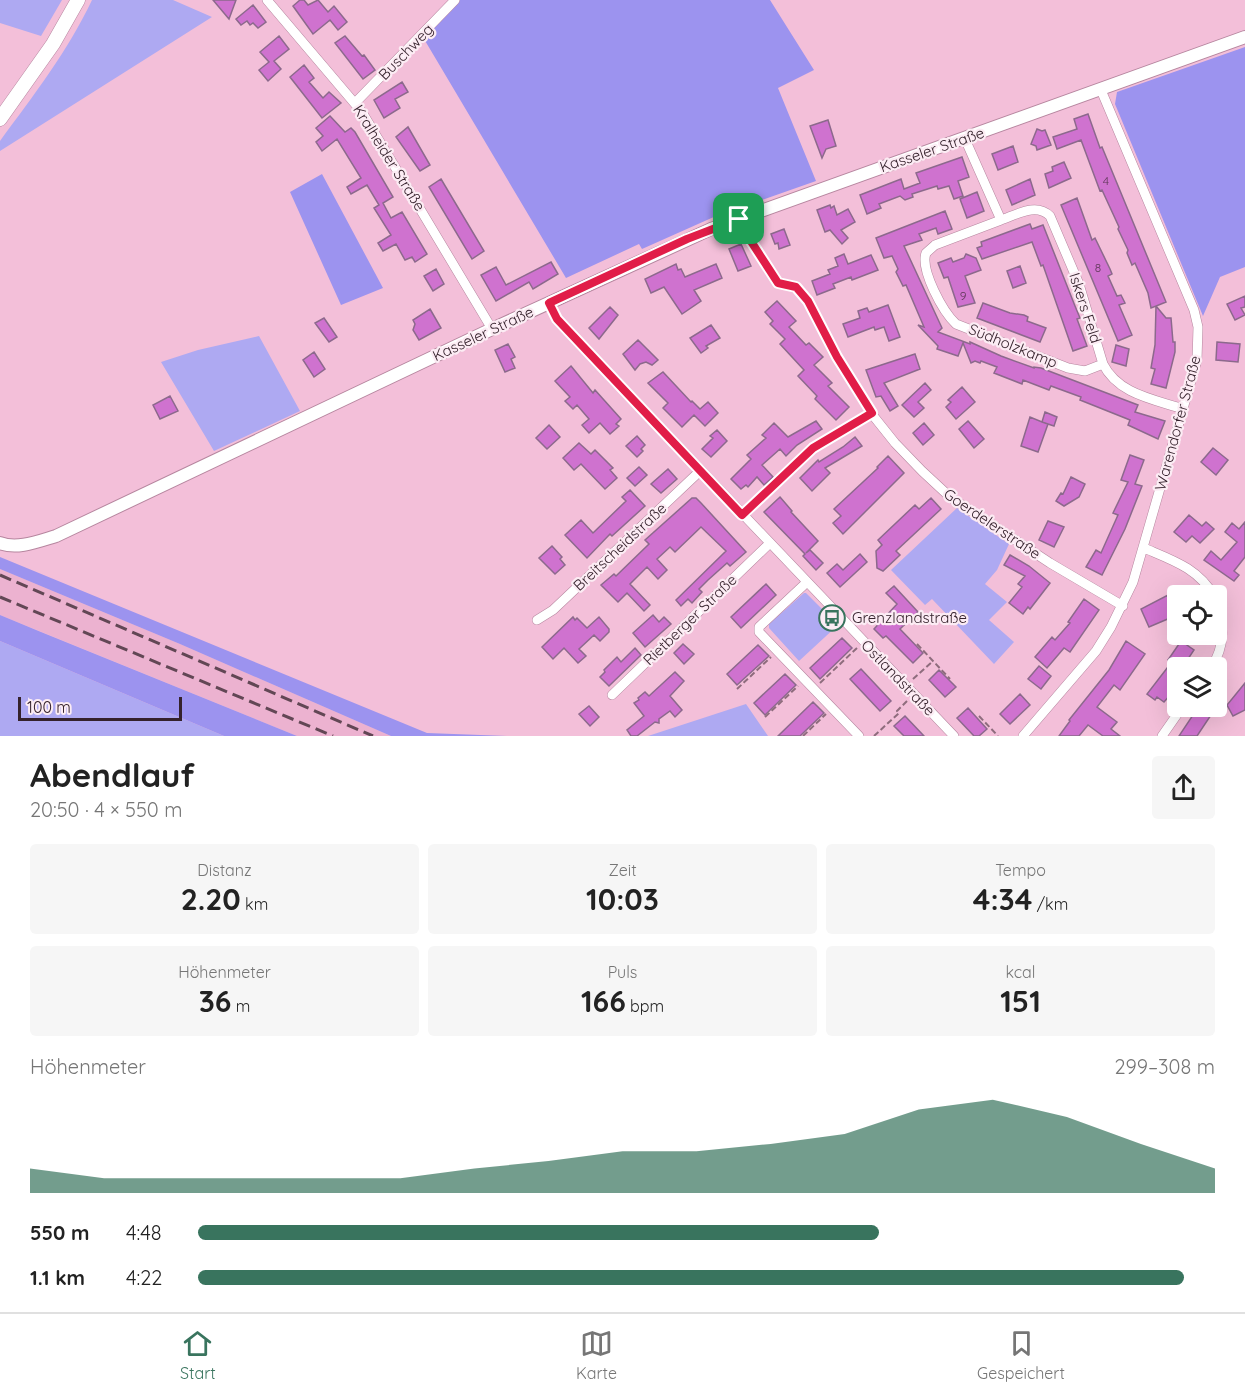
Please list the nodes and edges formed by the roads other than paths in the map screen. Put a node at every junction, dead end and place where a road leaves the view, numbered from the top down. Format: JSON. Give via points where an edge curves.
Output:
{"nodes":[{"id":1,"x":78,"y":0,"type":"edge"},
{"id":2,"x":267,"y":0,"type":"edge"},
{"id":3,"x":455,"y":0,"type":"edge"},
{"id":4,"x":1245,"y":38,"type":"edge"},
{"id":5,"x":1101,"y":90,"type":"junction"},
{"id":6,"x":355,"y":103,"type":"junction"},
{"id":7,"x":0,"y":119,"type":"edge"},
{"id":8,"x":965,"y":138,"type":"junction"},
{"id":9,"x":1000,"y":220,"type":"junction"},
{"id":10,"x":796,"y":287,"type":"road end"},
{"id":11,"x":549,"y":303,"type":"junction"},
{"id":12,"x":492,"y":329,"type":"junction"},
{"id":13,"x":1103,"y":364,"type":"junction"},
{"id":14,"x":1183,"y":409,"type":"junction"},
{"id":15,"x":872,"y":413,"type":"junction"},
{"id":16,"x":700,"y":471,"type":"junction"},
{"id":17,"x":742,"y":515,"type":"junction"},
{"id":18,"x":0,"y":543,"type":"edge"},
{"id":19,"x":769,"y":544,"type":"junction"},
{"id":20,"x":1144,"y":548,"type":"junction"},
{"id":21,"x":806,"y":583,"type":"junction"},
{"id":22,"x":1206,"y":585,"type":"edge"},
{"id":23,"x":1123,"y":606,"type":"junction"},
{"id":24,"x":537,"y":620,"type":"dead end"},
{"id":25,"x":612,"y":695,"type":"dead end"},
{"id":26,"x":1175,"y":717,"type":"edge"},
{"id":27,"x":859,"y":736,"type":"edge"},
{"id":28,"x":954,"y":736,"type":"edge"},
{"id":29,"x":1023,"y":736,"type":"edge"},
{"id":30,"x":1162,"y":736,"type":"edge"}],
"edges":[{"from":1,"to":7,"type":"main road","via":[[53,44]]},
{"from":2,"to":6,"type":"street","name":"Kralheider Straße"},
{"from":3,"to":6,"type":"street","name":"Buschweg"},
{"from":4,"to":5,"type":"street","name":"Kasseler Straße"},
{"from":5,"to":8,"type":"street","name":"Kasseler Straße"},
{"from":5,"to":14,"type":"street","name":"Warendorfer Straße","via":[[1194,310],[1197,360]]},
{"from":6,"to":12,"type":"street","name":"Kralheider Straße"},
{"from":8,"to":9,"type":"street"},
{"from":8,"to":11,"type":"street","name":"Kasseler Straße","via":[[687,239]]},
{"from":9,"to":13,"type":"street","name":"Iskers Feld","via":[[1033,209],[1050,216],[1079,284]]},
{"from":9,"to":13,"type":"street","name":"Südholzkamp","via":[[935,245],[926,253],[925,268],[950,318],[963,327],[1068,368],[1085,371]]},
{"from":10,"to":15,"type":"street","name":"Goerdelerstraße","via":[[808,301]]},
{"from":11,"to":12,"type":"street","name":"Kasseler Straße"},
{"from":11,"to":16,"type":"street","name":"Ostlandstraße","via":[[557,319]]},
{"from":12,"to":18,"type":"street","name":"Kasseler Straße","via":[[56,536],[22,545]]},
{"from":13,"to":14,"type":"street","name":"Iskers Feld","via":[[1112,379],[1131,392]]},
{"from":14,"to":20,"type":"street","name":"Warendorfer Straße"},
{"from":15,"to":17,"type":"street","via":[[813,448]]},
{"from":15,"to":23,"type":"street","name":"Goerdelerstraße","via":[[901,450],[950,497]]},
{"from":16,"to":17,"type":"street","name":"Ostlandstraße"},
{"from":16,"to":24,"type":"street","name":"Breitscheidstraße","via":[[553,610]]},
{"from":17,"to":19,"type":"street","name":"Ostlandstraße"},
{"from":19,"to":21,"type":"street","name":"Ostlandstraße"},
{"from":19,"to":25,"type":"street","name":"Rietberger Straße"},
{"from":20,"to":22,"type":"street","via":[[1190,568]]},
{"from":20,"to":23,"type":"street","name":"Warendorfer Straße"},
{"from":21,"to":27,"type":"street","via":[[759,627],[759,632]]},
{"from":21,"to":28,"type":"street","name":"Ostlandstraße"},
{"from":23,"to":29,"type":"street","name":"Warendorfer Straße","via":[[1096,651]]},
{"from":26,"to":30,"type":"street"}]}
